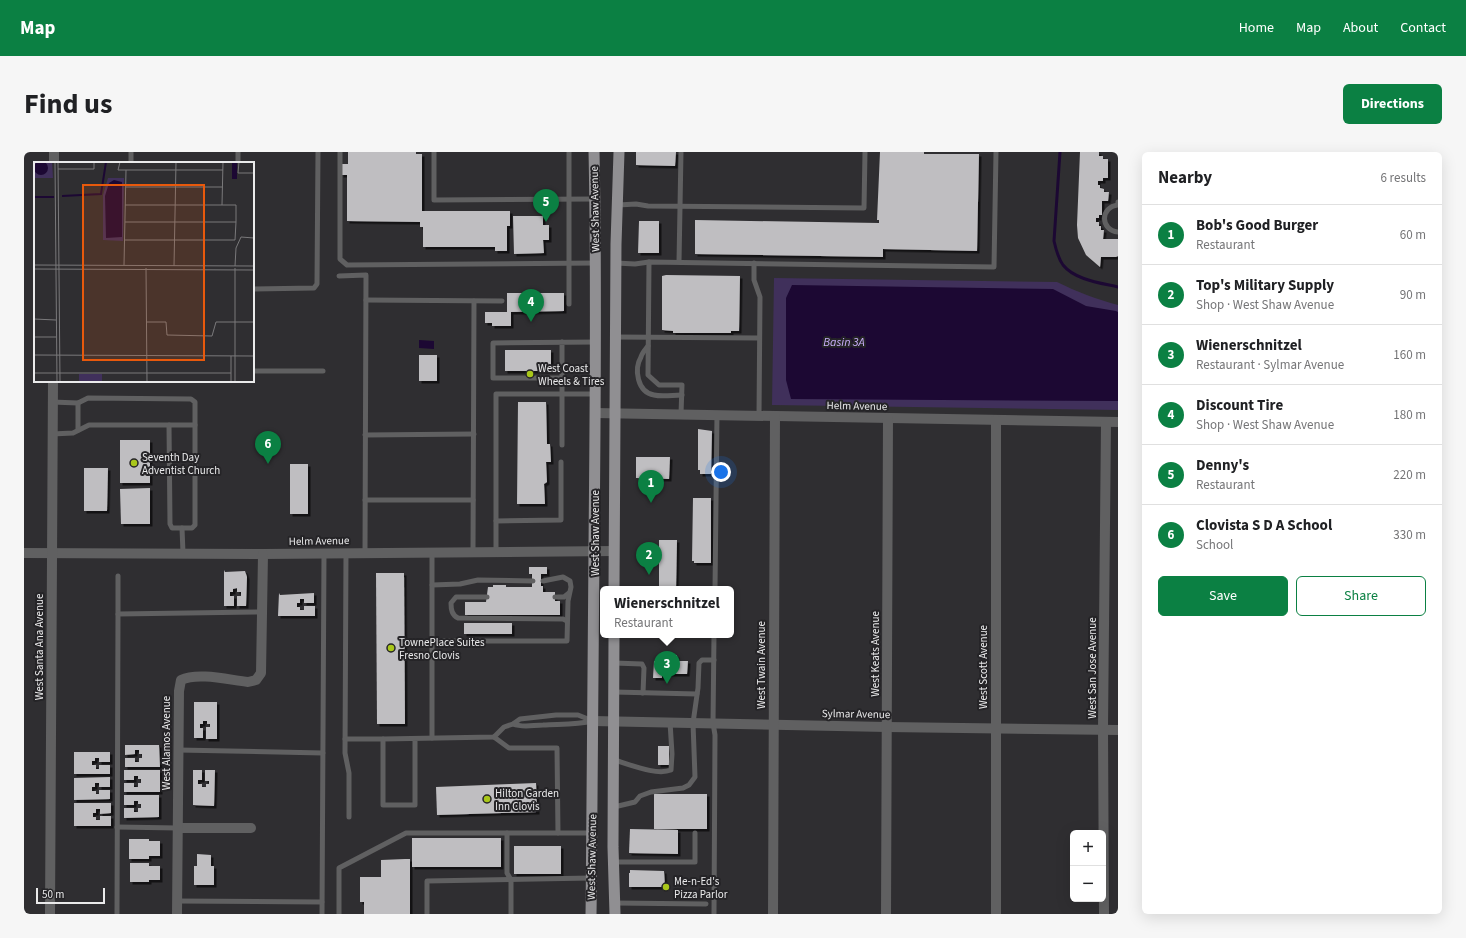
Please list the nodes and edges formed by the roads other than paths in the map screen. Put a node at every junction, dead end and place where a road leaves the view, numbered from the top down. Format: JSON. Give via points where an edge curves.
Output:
{"nodes":[{"id":1,"x":318,"y":152,"type":"edge"},
{"id":2,"x":340,"y":152,"type":"edge"},
{"id":3,"x":434,"y":152,"type":"edge"},
{"id":4,"x":569,"y":152,"type":"edge"},
{"id":5,"x":594,"y":152,"type":"edge"},
{"id":6,"x":619,"y":152,"type":"edge"},
{"id":7,"x":681,"y":152,"type":"edge"},
{"id":8,"x":865,"y":152,"type":"edge"},
{"id":9,"x":996,"y":152,"type":"edge"},
{"id":10,"x":569,"y":199,"type":"junction"},
{"id":11,"x":595,"y":199,"type":"junction"},
{"id":12,"x":1118,"y":204,"type":"edge"},
{"id":13,"x":618,"y":205,"type":"junction"},
{"id":14,"x":680,"y":206,"type":"junction"},
{"id":15,"x":1118,"y":232,"type":"edge"},
{"id":16,"x":649,"y":262,"type":"junction"},
{"id":17,"x":679,"y":262,"type":"junction"},
{"id":18,"x":569,"y":263,"type":"junction"},
{"id":19,"x":596,"y":263,"type":"junction"},
{"id":20,"x":616,"y":263,"type":"junction"},
{"id":21,"x":754,"y":263,"type":"junction"},
{"id":22,"x":339,"y":276,"type":"dead end"},
{"id":23,"x":254,"y":289,"type":"edge"},
{"id":24,"x":366,"y":300,"type":"junction"},
{"id":25,"x":474,"y":301,"type":"junction"},
{"id":26,"x":502,"y":301,"type":"dead end"},
{"id":27,"x":570,"y":304,"type":"dead end"},
{"id":28,"x":616,"y":337,"type":"junction"},
{"id":29,"x":648,"y":337,"type":"junction"},
{"id":30,"x":759,"y":338,"type":"junction"},
{"id":31,"x":562,"y":342,"type":"junction"},
{"id":32,"x":596,"y":342,"type":"junction"},
{"id":33,"x":648,"y":345,"type":"junction"},
{"id":34,"x":254,"y":371,"type":"edge"},
{"id":35,"x":323,"y":372,"type":"dead end"},
{"id":36,"x":562,"y":378,"type":"junction"},
{"id":37,"x":53,"y":382,"type":"edge"},
{"id":38,"x":562,"y":394,"type":"junction"},
{"id":39,"x":595,"y":394,"type":"junction"},
{"id":40,"x":682,"y":395,"type":"junction"},
{"id":41,"x":52,"y":402,"type":"junction"},
{"id":42,"x":78,"y":403,"type":"junction"},
{"id":43,"x":595,"y":413,"type":"junction"},
{"id":44,"x":615,"y":413,"type":"junction"},
{"id":45,"x":681,"y":414,"type":"junction"},
{"id":46,"x":717,"y":414,"type":"junction"},
{"id":47,"x":758,"y":415,"type":"junction"},
{"id":48,"x":775,"y":416,"type":"junction"},
{"id":49,"x":888,"y":418,"type":"junction"},
{"id":50,"x":996,"y":420,"type":"junction"},
{"id":51,"x":1106,"y":422,"type":"junction"},
{"id":52,"x":1118,"y":422,"type":"edge"},
{"id":53,"x":169,"y":425,"type":"junction"},
{"id":54,"x":195,"y":425,"type":"junction"},
{"id":55,"x":78,"y":430,"type":"junction"},
{"id":56,"x":52,"y":434,"type":"junction"},
{"id":57,"x":474,"y":434,"type":"junction"},
{"id":58,"x":365,"y":435,"type":"junction"},
{"id":59,"x":562,"y":445,"type":"dead end"},
{"id":60,"x":561,"y":462,"type":"dead end"},
{"id":61,"x":365,"y":500,"type":"junction"},
{"id":62,"x":473,"y":500,"type":"junction"},
{"id":63,"x":496,"y":521,"type":"junction"},
{"id":64,"x":182,"y":528,"type":"junction"},
{"id":65,"x":614,"y":551,"type":"junction"},
{"id":66,"x":52,"y":552,"type":"junction"},
{"id":67,"x":346,"y":552,"type":"junction"},
{"id":68,"x":365,"y":552,"type":"junction"},
{"id":69,"x":473,"y":552,"type":"junction"},
{"id":70,"x":496,"y":552,"type":"junction"},
{"id":71,"x":594,"y":552,"type":"junction"},
{"id":72,"x":24,"y":553,"type":"edge"},
{"id":73,"x":182,"y":553,"type":"junction"},
{"id":74,"x":324,"y":553,"type":"junction"},
{"id":75,"x":432,"y":553,"type":"junction"},
{"id":76,"x":263,"y":554,"type":"junction"},
{"id":77,"x":118,"y":576,"type":"dead end"},
{"id":78,"x":532,"y":581,"type":"dead end"},
{"id":79,"x":543,"y":581,"type":"dead end"},
{"id":80,"x":432,"y":585,"type":"junction"},
{"id":81,"x":614,"y":586,"type":"edge"},
{"id":82,"x":715,"y":586,"type":"edge"},
{"id":83,"x":570,"y":592,"type":"junction"},
{"id":84,"x":487,"y":596,"type":"dead end"},
{"id":85,"x":555,"y":597,"type":"dead end"},
{"id":86,"x":262,"y":612,"type":"junction"},
{"id":87,"x":118,"y":614,"type":"junction"},
{"id":88,"x":567,"y":621,"type":"junction"},
{"id":89,"x":614,"y":638,"type":"edge"},
{"id":90,"x":714,"y":638,"type":"edge"},
{"id":91,"x":432,"y":641,"type":"junction"},
{"id":92,"x":714,"y":660,"type":"junction"},
{"id":93,"x":614,"y":663,"type":"junction"},
{"id":94,"x":614,"y":692,"type":"junction"},
{"id":95,"x":643,"y":693,"type":"junction"},
{"id":96,"x":697,"y":694,"type":"junction"},
{"id":97,"x":593,"y":721,"type":"junction"},
{"id":98,"x":614,"y":722,"type":"junction"},
{"id":99,"x":670,"y":722,"type":"junction"},
{"id":100,"x":694,"y":723,"type":"junction"},
{"id":101,"x":713,"y":723,"type":"junction"},
{"id":102,"x":512,"y":724,"type":"junction"},
{"id":103,"x":773,"y":724,"type":"junction"},
{"id":104,"x":887,"y":727,"type":"junction"},
{"id":105,"x":995,"y":728,"type":"junction"},
{"id":106,"x":1103,"y":729,"type":"junction"},
{"id":107,"x":1118,"y":730,"type":"edge"},
{"id":108,"x":494,"y":737,"type":"junction"},
{"id":109,"x":432,"y":738,"type":"junction"},
{"id":110,"x":345,"y":739,"type":"junction"},
{"id":111,"x":383,"y":739,"type":"junction"},
{"id":112,"x":415,"y":739,"type":"junction"},
{"id":113,"x":178,"y":750,"type":"junction"},
{"id":114,"x":323,"y":753,"type":"junction"},
{"id":115,"x":614,"y":760,"type":"junction"},
{"id":116,"x":614,"y":807,"type":"junction"},
{"id":117,"x":349,"y":817,"type":"dead end"},
{"id":118,"x":117,"y":827,"type":"junction"},
{"id":119,"x":178,"y":828,"type":"junction"},
{"id":120,"x":251,"y":828,"type":"dead end"},
{"id":121,"x":507,"y":833,"type":"junction"},
{"id":122,"x":558,"y":833,"type":"junction"},
{"id":123,"x":592,"y":833,"type":"junction"},
{"id":124,"x":694,"y":833,"type":"dead end"},
{"id":125,"x":614,"y":862,"type":"junction"},
{"id":126,"x":592,"y":878,"type":"junction"},
{"id":127,"x":510,"y":880,"type":"junction"},
{"id":128,"x":177,"y":900,"type":"junction"},
{"id":129,"x":322,"y":902,"type":"junction"},
{"id":130,"x":706,"y":904,"type":"dead end"},
{"id":131,"x":615,"y":908,"type":"edge"},
{"id":132,"x":50,"y":914,"type":"edge"},
{"id":133,"x":117,"y":914,"type":"edge"},
{"id":134,"x":177,"y":914,"type":"edge"},
{"id":135,"x":322,"y":914,"type":"edge"},
{"id":136,"x":339,"y":914,"type":"edge"},
{"id":137,"x":427,"y":914,"type":"edge"},
{"id":138,"x":511,"y":914,"type":"edge"},
{"id":139,"x":591,"y":914,"type":"edge"},
{"id":140,"x":714,"y":914,"type":"edge"},
{"id":141,"x":773,"y":914,"type":"edge"},
{"id":142,"x":886,"y":914,"type":"edge"},
{"id":143,"x":996,"y":914,"type":"edge"},
{"id":144,"x":1104,"y":914,"type":"edge"}],
"edges":[{"from":1,"to":23,"type":"lane","via":[[317,284],[314,288]]},
{"from":2,"to":18,"type":"lane","via":[[340,259],[347,265]]},
{"from":3,"to":10,"type":"lane","via":[[434,200]]},
{"from":4,"to":10,"type":"lane"},
{"from":5,"to":11,"type":"main road","name":"West Shaw Avenue"},
{"from":6,"to":13,"type":"main road","name":"West Shaw Avenue"},
{"from":7,"to":14,"type":"lane"},
{"from":8,"to":14,"type":"lane","via":[[864,208]]},
{"from":9,"to":21,"type":"lane","via":[[994,267]]},
{"from":10,"to":11,"type":"lane"},
{"from":10,"to":18,"type":"lane"},
{"from":11,"to":19,"type":"main road","name":"West Shaw Avenue"},
{"from":12,"to":15,"type":"lane","via":[[1107,210],[1104,218],[1107,227]]},
{"from":13,"to":14,"type":"lane"},
{"from":13,"to":20,"type":"main road","name":"West Shaw Avenue"},
{"from":14,"to":17,"type":"lane"},
{"from":16,"to":17,"type":"lane"},
{"from":16,"to":20,"type":"lane"},
{"from":16,"to":29,"type":"lane"},
{"from":17,"to":21,"type":"lane"},
{"from":18,"to":19,"type":"lane"},
{"from":18,"to":27,"type":"lane"},
{"from":19,"to":32,"type":"main road","name":"West Shaw Avenue"},
{"from":20,"to":28,"type":"main road","name":"West Shaw Avenue"},
{"from":21,"to":30,"type":"lane","via":[[754,280],[760,297]]},
{"from":22,"to":24,"type":"lane","via":[[366,275]]},
{"from":24,"to":25,"type":"lane"},
{"from":24,"to":58,"type":"lane"},
{"from":25,"to":26,"type":"lane"},
{"from":25,"to":57,"type":"lane"},
{"from":28,"to":29,"type":"lane"},
{"from":28,"to":44,"type":"main road","name":"West Shaw Avenue"},
{"from":29,"to":30,"type":"lane"},
{"from":29,"to":33,"type":"lane"},
{"from":30,"to":47,"type":"lane"},
{"from":31,"to":32,"type":"lane"},
{"from":31,"to":36,"type":"lane"},
{"from":31,"to":36,"type":"lane","via":[[493,343],[493,378]]},
{"from":32,"to":39,"type":"main road","name":"West Shaw Avenue"},
{"from":33,"to":40,"type":"lane","via":[[648,375],[659,385],[682,385]]},
{"from":33,"to":40,"type":"lane","via":[[638,363],[639,384],[653,395]]},
{"from":34,"to":35,"type":"lane"},
{"from":36,"to":38,"type":"lane"},
{"from":37,"to":41,"type":"street","name":"West Santa Ana Avenue"},
{"from":38,"to":39,"type":"lane"},
{"from":38,"to":59,"type":"lane"},
{"from":38,"to":63,"type":"lane","via":[[496,394]]},
{"from":39,"to":43,"type":"main road","name":"West Shaw Avenue"},
{"from":40,"to":45,"type":"lane"},
{"from":41,"to":42,"type":"lane"},
{"from":41,"to":56,"type":"street","name":"West Santa Ana Avenue"},
{"from":42,"to":54,"type":"lane","via":[[88,398],[191,399],[195,402]]},
{"from":42,"to":55,"type":"lane"},
{"from":43,"to":44,"type":"street","name":"Helm Avenue"},
{"from":43,"to":71,"type":"main road","name":"West Shaw Avenue"},
{"from":44,"to":45,"type":"street","name":"Helm Avenue"},
{"from":44,"to":65,"type":"main road","name":"West Shaw Avenue"},
{"from":45,"to":46,"type":"street","name":"Helm Avenue"},
{"from":46,"to":47,"type":"street","name":"Helm Avenue"},
{"from":46,"to":82,"type":"lane"},
{"from":47,"to":48,"type":"street","name":"Helm Avenue"},
{"from":48,"to":49,"type":"street","name":"Helm Avenue"},
{"from":48,"to":103,"type":"street","name":"West Twain Avenue"},
{"from":49,"to":50,"type":"street","name":"Helm Avenue"},
{"from":49,"to":104,"type":"street","name":"West Keats Avenue"},
{"from":50,"to":51,"type":"street","name":"Helm Avenue"},
{"from":50,"to":105,"type":"street","name":"West Scott Avenue"},
{"from":51,"to":52,"type":"street","name":"Helm Avenue"},
{"from":51,"to":106,"type":"street","name":"West San Jose Avenue"},
{"from":53,"to":54,"type":"lane"},
{"from":53,"to":55,"type":"lane","via":[[89,425]]},
{"from":53,"to":64,"type":"lane","via":[[170,524],[172,528]]},
{"from":54,"to":64,"type":"lane","via":[[195,525],[192,528]]},
{"from":55,"to":56,"type":"lane","via":[[67,434]]},
{"from":56,"to":66,"type":"street","name":"West Santa Ana Avenue"},
{"from":57,"to":58,"type":"lane"},
{"from":57,"to":62,"type":"lane"},
{"from":58,"to":61,"type":"lane"},
{"from":60,"to":63,"type":"lane","via":[[561,520]]},
{"from":61,"to":62,"type":"lane"},
{"from":61,"to":68,"type":"lane"},
{"from":62,"to":69,"type":"lane"},
{"from":63,"to":70,"type":"lane"},
{"from":64,"to":73,"type":"lane"},
{"from":65,"to":71,"type":"street","name":"Helm Avenue"},
{"from":65,"to":81,"type":"main road","name":"West Shaw Avenue"},
{"from":66,"to":72,"type":"street","name":"Helm Avenue"},
{"from":66,"to":73,"type":"street","name":"Helm Avenue"},
{"from":66,"to":132,"type":"street","name":"West Santa Ana Avenue"},
{"from":67,"to":68,"type":"street","name":"Helm Avenue"},
{"from":67,"to":74,"type":"street","name":"Helm Avenue"},
{"from":67,"to":110,"type":"lane"},
{"from":68,"to":75,"type":"street","name":"Helm Avenue"},
{"from":69,"to":70,"type":"street","name":"Helm Avenue"},
{"from":69,"to":75,"type":"street","name":"Helm Avenue"},
{"from":70,"to":71,"type":"street","name":"Helm Avenue"},
{"from":71,"to":97,"type":"main road","name":"West Shaw Avenue"},
{"from":73,"to":76,"type":"street","name":"Helm Avenue"},
{"from":74,"to":76,"type":"street","name":"Helm Avenue"},
{"from":74,"to":114,"type":"lane"},
{"from":75,"to":80,"type":"lane"},
{"from":76,"to":86,"type":"street","name":"West Alamos Avenue"},
{"from":77,"to":87,"type":"lane"},
{"from":78,"to":80,"type":"lane","via":[[478,580],[460,584]]},
{"from":79,"to":83,"type":"lane","via":[[563,577],[570,581]]},
{"from":80,"to":91,"type":"lane"},
{"from":83,"to":85,"type":"lane","via":[[568,595]]},
{"from":83,"to":88,"type":"lane"},
{"from":84,"to":88,"type":"lane","via":[[456,598],[451,603],[452,612],[458,618]]},
{"from":86,"to":87,"type":"lane"},
{"from":86,"to":113,"type":"street","name":"West Alamos Avenue","via":[[261,673],[256,680],[248,682],[197,676],[181,680]]},
{"from":87,"to":118,"type":"lane"},
{"from":88,"to":91,"type":"lane","via":[[567,642]]},
{"from":89,"to":93,"type":"main road","name":"West Shaw Avenue"},
{"from":90,"to":92,"type":"lane"},
{"from":91,"to":109,"type":"lane"},
{"from":92,"to":96,"type":"lane","via":[[702,660],[699,663]]},
{"from":92,"to":101,"type":"lane"},
{"from":93,"to":94,"type":"main road","name":"West Shaw Avenue"},
{"from":93,"to":95,"type":"lane","via":[[642,664]]},
{"from":94,"to":95,"type":"lane"},
{"from":94,"to":98,"type":"main road","name":"West Shaw Avenue"},
{"from":95,"to":96,"type":"lane"},
{"from":96,"to":100,"type":"lane"},
{"from":97,"to":98,"type":"street","name":"Sylmar Avenue"},
{"from":97,"to":102,"type":"lane","via":[[519,727]]},
{"from":97,"to":102,"type":"lane","via":[[578,714],[520,719]]},
{"from":97,"to":123,"type":"main road","name":"West Shaw Avenue"},
{"from":98,"to":99,"type":"street","name":"Sylmar Avenue"},
{"from":98,"to":115,"type":"main road","name":"West Shaw Avenue"},
{"from":99,"to":100,"type":"street","name":"Sylmar Avenue"},
{"from":99,"to":115,"type":"lane","via":[[672,767],[669,771],[652,771]]},
{"from":100,"to":101,"type":"street","name":"Sylmar Avenue"},
{"from":100,"to":116,"type":"lane","via":[[695,777],[689,785],[651,792],[640,796],[634,802]]},
{"from":101,"to":103,"type":"street","name":"Sylmar Avenue"},
{"from":101,"to":140,"type":"lane"},
{"from":102,"to":108,"type":"lane","via":[[504,727]]},
{"from":103,"to":104,"type":"street","name":"Sylmar Avenue"},
{"from":103,"to":141,"type":"street","name":"West Twain Avenue"},
{"from":104,"to":105,"type":"street","name":"Sylmar Avenue"},
{"from":104,"to":142,"type":"street","name":"West Keats Avenue"},
{"from":105,"to":106,"type":"street","name":"Sylmar Avenue"},
{"from":105,"to":143,"type":"street","name":"West Scott Avenue"},
{"from":106,"to":107,"type":"street","name":"Sylmar Avenue"},
{"from":106,"to":144,"type":"street","name":"West San Jose Avenue"},
{"from":108,"to":109,"type":"lane"},
{"from":108,"to":122,"type":"lane","via":[[509,748],[557,748]]},
{"from":109,"to":112,"type":"lane"},
{"from":110,"to":111,"type":"lane"},
{"from":110,"to":117,"type":"lane","via":[[349,773]]},
{"from":111,"to":112,"type":"lane"},
{"from":111,"to":112,"type":"lane","via":[[384,806],[415,806]]},
{"from":113,"to":114,"type":"lane"},
{"from":113,"to":119,"type":"street","name":"West Alamos Avenue"},
{"from":114,"to":129,"type":"lane"},
{"from":115,"to":116,"type":"main road","name":"West Shaw Avenue"},
{"from":116,"to":125,"type":"main road","name":"West Shaw Avenue"},
{"from":118,"to":119,"type":"lane"},
{"from":118,"to":133,"type":"lane"},
{"from":119,"to":120,"type":"street"},
{"from":119,"to":128,"type":"street","name":"West Alamos Avenue"},
{"from":121,"to":122,"type":"lane"},
{"from":121,"to":127,"type":"lane","via":[[507,873]]},
{"from":121,"to":136,"type":"lane","via":[[406,834],[339,868]]},
{"from":122,"to":123,"type":"lane"},
{"from":123,"to":126,"type":"main road","name":"West Shaw Avenue"},
{"from":124,"to":125,"type":"lane","via":[[694,862]]},
{"from":125,"to":131,"type":"main road","name":"West Shaw Avenue"},
{"from":126,"to":127,"type":"lane"},
{"from":126,"to":139,"type":"main road","name":"West Shaw Avenue"},
{"from":127,"to":137,"type":"lane","via":[[427,881]]},
{"from":127,"to":138,"type":"lane"},
{"from":128,"to":129,"type":"lane"},
{"from":128,"to":134,"type":"street","name":"West Alamos Avenue"},
{"from":129,"to":135,"type":"lane"},
{"from":130,"to":131,"type":"lane"}]}
